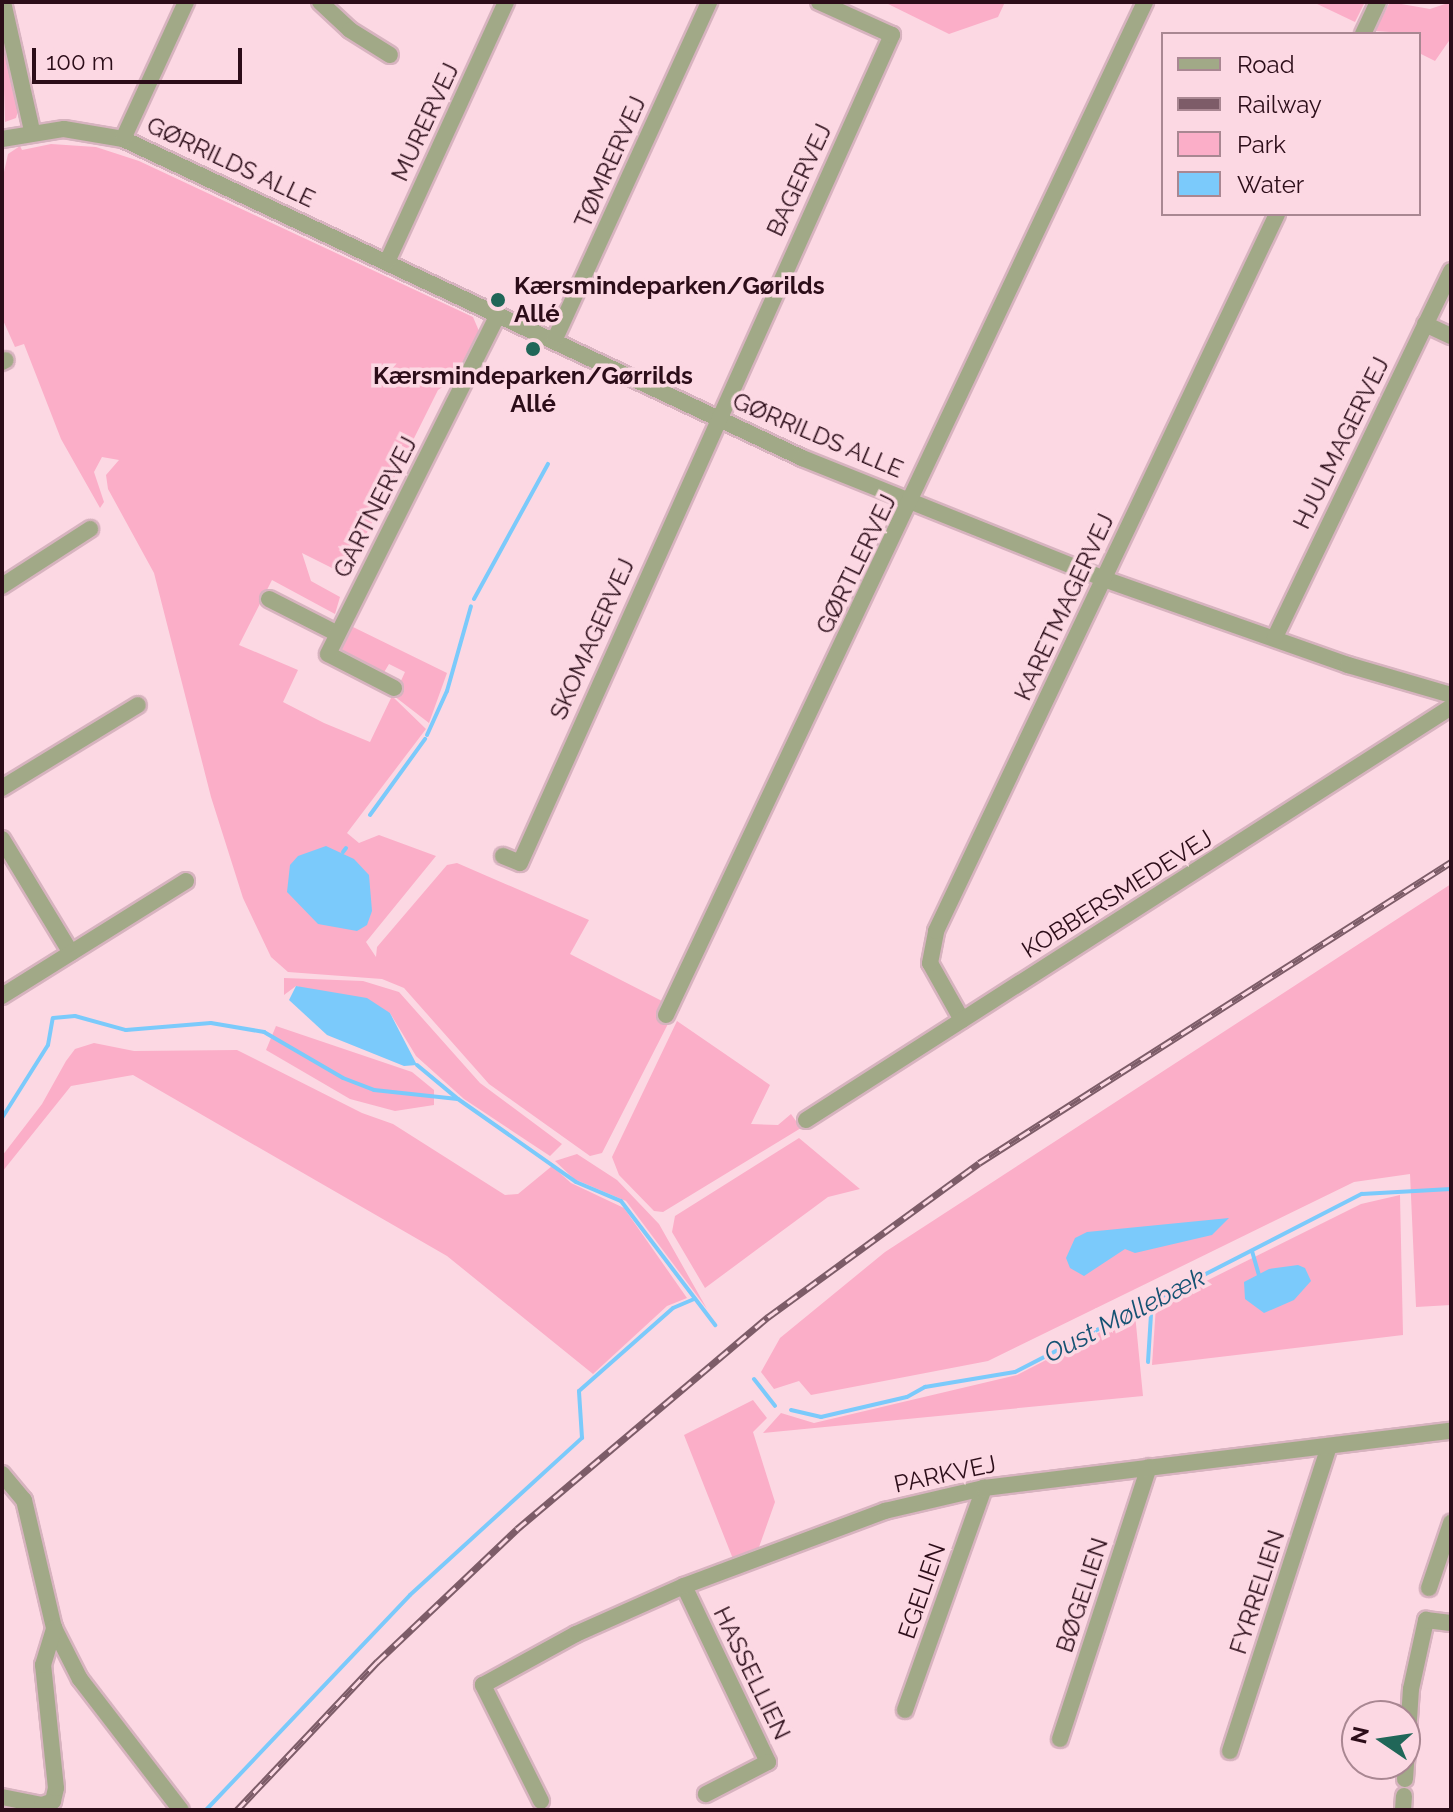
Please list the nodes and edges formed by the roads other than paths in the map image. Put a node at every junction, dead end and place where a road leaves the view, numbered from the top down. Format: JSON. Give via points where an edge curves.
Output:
{"nodes":[{"id":1,"x":3,"y":2,"type":"edge"},
{"id":2,"x":186,"y":2,"type":"edge"},
{"id":3,"x":320,"y":2,"type":"edge"},
{"id":4,"x":506,"y":2,"type":"edge"},
{"id":5,"x":709,"y":2,"type":"edge"},
{"id":6,"x":819,"y":2,"type":"edge"},
{"id":7,"x":1145,"y":2,"type":"edge"},
{"id":8,"x":1378,"y":2,"type":"edge"},
{"id":9,"x":1364,"y":32,"type":"edge"},
{"id":10,"x":390,"y":55,"type":"dead end"},
{"id":11,"x":32,"y":131,"type":"junction"},
{"id":12,"x":2,"y":139,"type":"edge"},
{"id":13,"x":123,"y":139,"type":"junction"},
{"id":14,"x":1276,"y":216,"type":"edge"},
{"id":15,"x":387,"y":262,"type":"junction"},
{"id":16,"x":1451,"y":271,"type":"edge"},
{"id":17,"x":498,"y":315,"type":"junction"},
{"id":18,"x":1425,"y":324,"type":"junction"},
{"id":19,"x":1451,"y":336,"type":"edge"},
{"id":20,"x":554,"y":341,"type":"junction"},
{"id":21,"x":717,"y":417,"type":"junction"},
{"id":22,"x":913,"y":502,"type":"junction"},
{"id":23,"x":90,"y":529,"type":"dead end"},
{"id":24,"x":1104,"y":579,"type":"junction"},
{"id":25,"x":2,"y":586,"type":"edge"},
{"id":26,"x":269,"y":599,"type":"dead end"},
{"id":27,"x":338,"y":634,"type":"junction"},
{"id":28,"x":1275,"y":637,"type":"junction"},
{"id":29,"x":394,"y":688,"type":"dead end"},
{"id":30,"x":1451,"y":695,"type":"edge"},
{"id":31,"x":138,"y":705,"type":"dead end"},
{"id":32,"x":1451,"y":707,"type":"edge"},
{"id":33,"x":2,"y":788,"type":"edge"},
{"id":34,"x":2,"y":839,"type":"edge"},
{"id":35,"x":503,"y":856,"type":"dead end"},
{"id":36,"x":186,"y":881,"type":"dead end"},
{"id":37,"x":71,"y":953,"type":"junction"},
{"id":38,"x":2,"y":996,"type":"edge"},
{"id":39,"x":666,"y":1015,"type":"dead end"},
{"id":40,"x":962,"y":1020,"type":"junction"},
{"id":41,"x":806,"y":1120,"type":"dead end"},
{"id":42,"x":1451,"y":1431,"type":"edge"},
{"id":43,"x":1329,"y":1447,"type":"junction"},
{"id":44,"x":1149,"y":1467,"type":"junction"},
{"id":45,"x":2,"y":1474,"type":"edge"},
{"id":46,"x":984,"y":1488,"type":"junction"},
{"id":47,"x":1451,"y":1523,"type":"edge"},
{"id":48,"x":684,"y":1586,"type":"junction"},
{"id":49,"x":1429,"y":1588,"type":"dead end"},
{"id":50,"x":1451,"y":1623,"type":"edge"},
{"id":51,"x":54,"y":1628,"type":"junction"},
{"id":52,"x":905,"y":1710,"type":"dead end"},
{"id":53,"x":1060,"y":1739,"type":"dead end"},
{"id":54,"x":1230,"y":1751,"type":"dead end"},
{"id":55,"x":706,"y":1794,"type":"dead end"},
{"id":56,"x":1404,"y":1795,"type":"edge"},
{"id":57,"x":2,"y":1797,"type":"edge"},
{"id":58,"x":541,"y":1801,"type":"dead end"},
{"id":59,"x":181,"y":1810,"type":"edge"}],
"edges":[{"from":1,"to":11,"type":"street"},
{"from":2,"to":13,"type":"street"},
{"from":3,"to":10,"type":"street","via":[[350,30]]},
{"from":4,"to":15,"type":"street","name":"MURERVEJ"},
{"from":5,"to":20,"type":"street","name":"TØMRERVEJ"},
{"from":6,"to":21,"type":"street","name":"BAGERVEJ","via":[[892,35]]},
{"from":7,"to":22,"type":"street","name":"GØRTLERVEJ"},
{"from":8,"to":9,"type":"street"},
{"from":11,"to":12,"type":"street","name":"GØRRILDS ALLE"},
{"from":11,"to":13,"type":"street","name":"GØRRILDS ALLE","via":[[88,131]]},
{"from":13,"to":15,"type":"street","name":"GØRRILDS ALLE"},
{"from":14,"to":24,"type":"street","name":"KARETMAGERVEJ"},
{"from":15,"to":17,"type":"street","name":"GØRRILDS ALLE"},
{"from":16,"to":18,"type":"street","name":"HJULMAGERVEJ"},
{"from":17,"to":20,"type":"street","name":"GØRRILDS ALLE"},
{"from":17,"to":27,"type":"street","name":"GARTNERVEJ"},
{"from":18,"to":19,"type":"street"},
{"from":18,"to":28,"type":"street","name":"HJULMAGERVEJ"},
{"from":20,"to":21,"type":"street","name":"GØRRILDS ALLE"},
{"from":21,"to":22,"type":"street","name":"GØRRILDS ALLE"},
{"from":21,"to":35,"type":"street","name":"SKOMAGERVEJ","via":[[520,863]]},
{"from":22,"to":24,"type":"street","name":"GØRRILDS ALLE"},
{"from":22,"to":39,"type":"street","name":"GØRTLERVEJ"},
{"from":23,"to":25,"type":"street"},
{"from":24,"to":28,"type":"street","name":"GØRRILDS ALLE"},
{"from":24,"to":40,"type":"street","name":"KARETMAGERVEJ","via":[[936,931],[930,963]]},
{"from":26,"to":27,"type":"street"},
{"from":27,"to":29,"type":"street","via":[[328,654]]},
{"from":28,"to":30,"type":"street","name":"GØRRILDS ALLE"},
{"from":31,"to":33,"type":"street"},
{"from":32,"to":40,"type":"street","name":"KOBBERSMEDEVEJ"},
{"from":34,"to":37,"type":"street"},
{"from":36,"to":37,"type":"street"},
{"from":37,"to":38,"type":"street"},
{"from":40,"to":41,"type":"street","name":"KOBBERSMEDEVEJ"},
{"from":42,"to":43,"type":"street","name":"PARKVEJ"},
{"from":43,"to":44,"type":"street","name":"PARKVEJ"},
{"from":43,"to":54,"type":"street","name":"FYRRELIEN"},
{"from":44,"to":46,"type":"street","name":"PARKVEJ"},
{"from":44,"to":53,"type":"street","name":"BØGELIEN"},
{"from":45,"to":51,"type":"street","via":[[24,1500],[31,1520]]},
{"from":46,"to":48,"type":"street","name":"PARKVEJ","via":[[885,1511]]},
{"from":46,"to":52,"type":"street","name":"EGELIEN"},
{"from":47,"to":49,"type":"street"},
{"from":48,"to":55,"type":"street","name":"HASSELLIEN","via":[[768,1762]]},
{"from":48,"to":58,"type":"street","name":"PARKVEJ","via":[[576,1634],[483,1685]]},
{"from":50,"to":56,"type":"street","via":[[1426,1620],[1411,1689]]},
{"from":51,"to":57,"type":"street","via":[[43,1665],[53,1801],[42,1805]]},
{"from":51,"to":59,"type":"street","via":[[80,1679]]}]}
